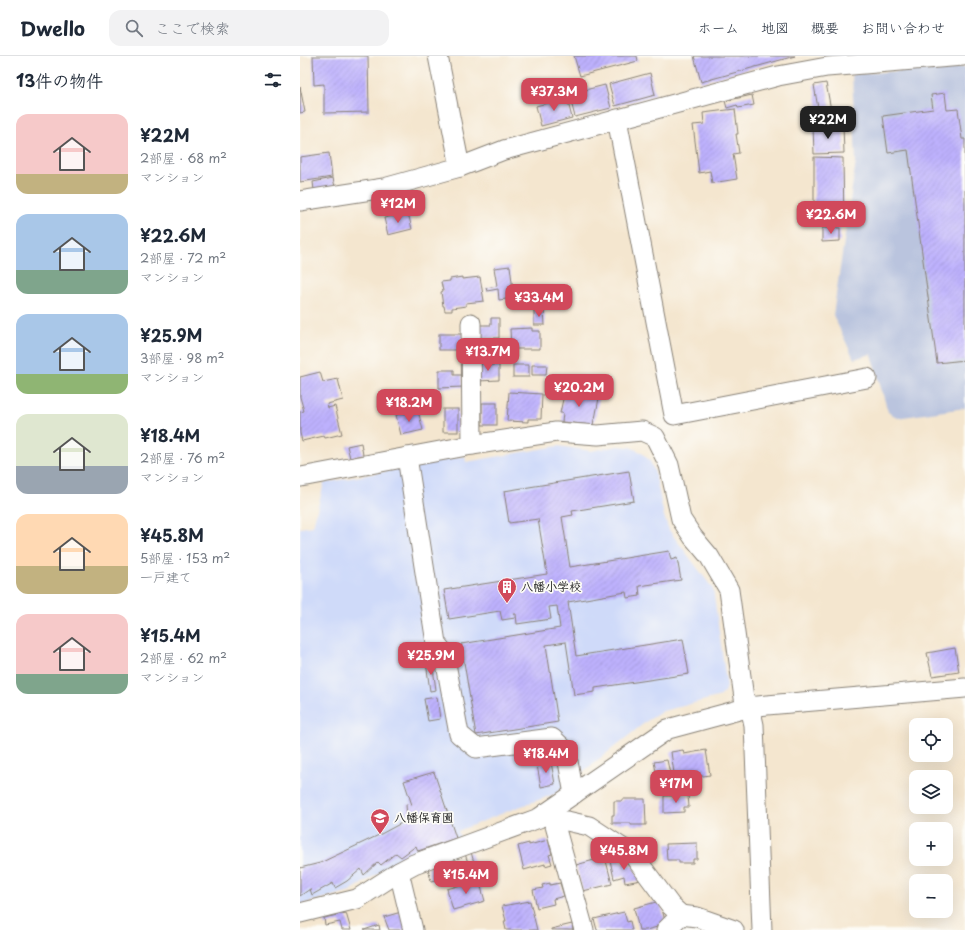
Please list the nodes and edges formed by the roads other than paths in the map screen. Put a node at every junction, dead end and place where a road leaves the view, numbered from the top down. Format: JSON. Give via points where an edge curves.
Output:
{"nodes":[{"id":1,"x":438,"y":56,"type":"edge"},
{"id":2,"x":963,"y":56,"type":"edge"},
{"id":3,"x":617,"y":119,"type":"junction"},
{"id":4,"x":460,"y":167,"type":"junction"},
{"id":5,"x":300,"y":200,"type":"edge"},
{"id":6,"x":471,"y":323,"type":"dead end"},
{"id":7,"x":867,"y":378,"type":"dead end"},
{"id":8,"x":674,"y":415,"type":"junction"},
{"id":9,"x":655,"y":437,"type":"junction"},
{"id":10,"x":472,"y":446,"type":"junction"},
{"id":11,"x":407,"y":458,"type":"junction"},
{"id":12,"x":300,"y":479,"type":"edge"},
{"id":13,"x":965,"y":688,"type":"edge"},
{"id":14,"x":750,"y":707,"type":"junction"},
{"id":15,"x":574,"y":794,"type":"junction"},
{"id":16,"x":550,"y":818,"type":"junction"},
{"id":17,"x":399,"y":872,"type":"junction"},
{"id":18,"x":300,"y":913,"type":"edge"},
{"id":19,"x":681,"y":915,"type":"junction"},
{"id":20,"x":413,"y":930,"type":"edge"},
{"id":21,"x":584,"y":930,"type":"edge"},
{"id":22,"x":666,"y":930,"type":"edge"},
{"id":23,"x":734,"y":930,"type":"edge"},
{"id":24,"x":762,"y":930,"type":"edge"}],
"edges":[{"from":1,"to":4,"type":"street"},
{"from":2,"to":3,"type":"street","via":[[827,67],[778,76]]},
{"from":3,"to":4,"type":"street","via":[[504,150]]},
{"from":3,"to":8,"type":"street"},
{"from":4,"to":5,"type":"street","via":[[384,188]]},
{"from":6,"to":10,"type":"street"},
{"from":7,"to":8,"type":"street"},
{"from":8,"to":9,"type":"street","via":[[664,431]]},
{"from":9,"to":10,"type":"street","via":[[642,431],[598,435],[556,432]]},
{"from":9,"to":14,"type":"street","via":[[670,465],[681,518],[709,556],[729,590],[744,698]]},
{"from":10,"to":11,"type":"street"},
{"from":11,"to":12,"type":"street"},
{"from":11,"to":15,"type":"street","via":[[436,644],[444,653],[459,734],[476,748],[552,738],[566,751]]},
{"from":13,"to":14,"type":"street"},
{"from":14,"to":15,"type":"street","via":[[668,729]]},
{"from":14,"to":24,"type":"street","via":[[754,726]]},
{"from":15,"to":16,"type":"street"},
{"from":16,"to":17,"type":"street","via":[[539,818],[414,864]]},
{"from":16,"to":19,"type":"street","via":[[589,826],[633,855],[671,906]]},
{"from":16,"to":21,"type":"street"},
{"from":17,"to":18,"type":"street","via":[[357,899]]},
{"from":17,"to":20,"type":"street"},
{"from":19,"to":22,"type":"street"},
{"from":19,"to":23,"type":"street","via":[[697,917]]}]}
